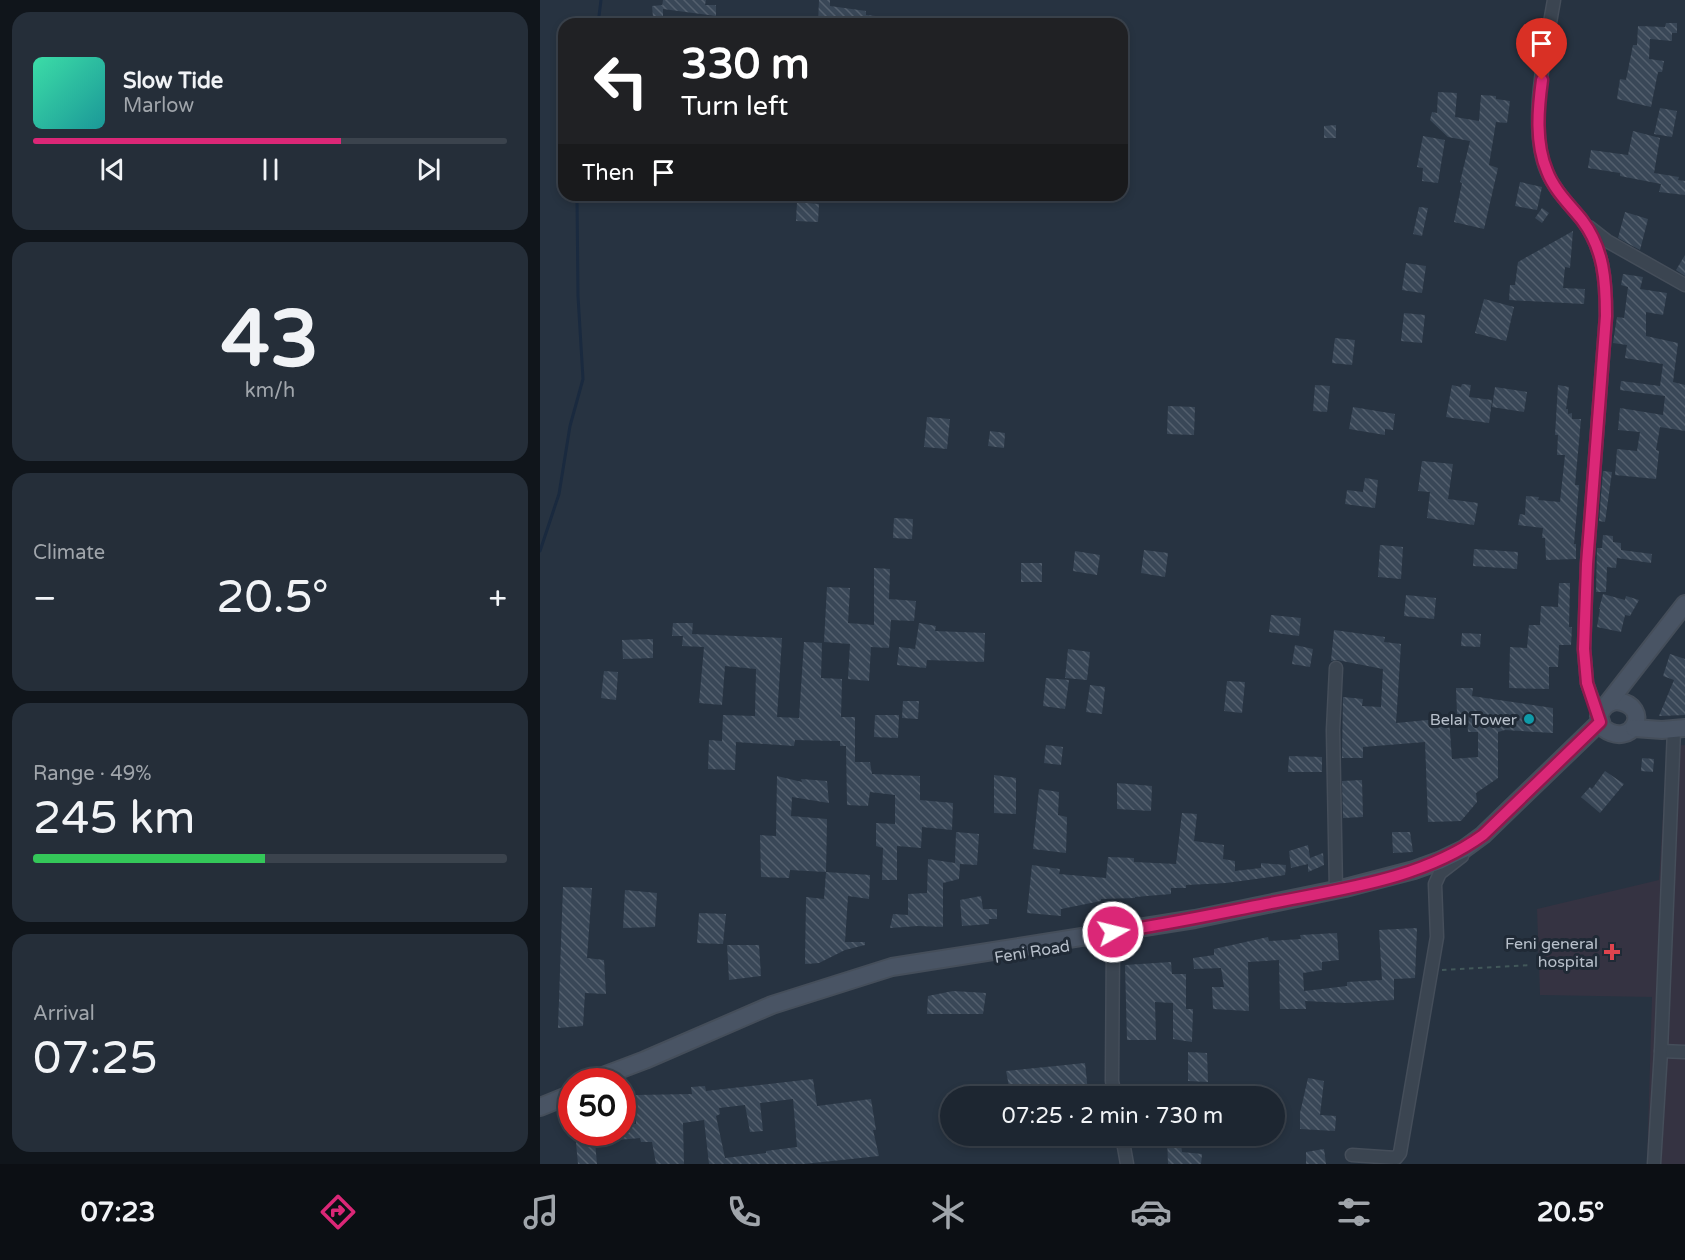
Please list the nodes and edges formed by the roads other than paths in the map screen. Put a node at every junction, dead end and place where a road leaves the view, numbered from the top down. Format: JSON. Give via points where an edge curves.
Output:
{"nodes":[{"id":1,"x":1554,"y":0,"type":"edge"},
{"id":2,"x":1584,"y":222,"type":"junction"},
{"id":3,"x":1685,"y":285,"type":"edge"},
{"id":4,"x":1685,"y":604,"type":"edge"},
{"id":5,"x":1685,"y":618,"type":"edge"},
{"id":6,"x":1336,"y":668,"type":"dead end"},
{"id":7,"x":1607,"y":714,"type":"junction"},
{"id":8,"x":1634,"y":728,"type":"junction"},
{"id":9,"x":1679,"y":729,"type":"edge"},
{"id":10,"x":1462,"y":856,"type":"junction"},
{"id":11,"x":1336,"y":890,"type":"junction"},
{"id":12,"x":1113,"y":939,"type":"junction"},
{"id":13,"x":1661,"y":1051,"type":"junction"},
{"id":14,"x":1685,"y":1052,"type":"edge"},
{"id":15,"x":622,"y":1068,"type":"edge"},
{"id":16,"x":636,"y":1068,"type":"edge"},
{"id":17,"x":1113,"y":1086,"type":"edge"},
{"id":18,"x":558,"y":1093,"type":"edge"},
{"id":19,"x":540,"y":1100,"type":"edge"},
{"id":20,"x":558,"y":1100,"type":"edge"},
{"id":21,"x":540,"y":1107,"type":"edge"},
{"id":22,"x":1124,"y":1146,"type":"edge"},
{"id":23,"x":1352,"y":1155,"type":"dead end"},
{"id":24,"x":1127,"y":1164,"type":"edge"},
{"id":25,"x":1654,"y":1164,"type":"edge"}],
"edges":[{"from":1,"to":2,"type":"street","via":[[1538,103],[1540,145],[1547,172]]},
{"from":2,"to":3,"type":"street","via":[[1607,241]]},
{"from":2,"to":7,"type":"street","via":[[1599,250],[1606,280],[1584,649],[1587,683]]},
{"from":4,"to":7,"type":"main road"},
{"from":5,"to":7,"type":"main road","name":"Feni Road"},
{"from":6,"to":11,"type":"street"},
{"from":7,"to":8,"type":"main road","via":[[1615,735]]},
{"from":7,"to":8,"type":"main road","via":[[1632,708],[1637,722]]},
{"from":7,"to":10,"type":"main road","name":"Feni Road","via":[[1512,817]]},
{"from":7,"to":11,"type":"main road","via":[[1508,813],[1464,849],[1414,870]]},
{"from":8,"to":9,"type":"main road"},
{"from":9,"to":13,"type":"street"},
{"from":10,"to":12,"type":"main road","name":"Feni Road","via":[[1402,881]]},
{"from":10,"to":23,"type":"street","via":[[1436,879],[1437,937],[1400,1153],[1396,1158]]},
{"from":11,"to":15,"type":"main road","via":[[1195,918],[892,967],[772,1005]]},
{"from":12,"to":16,"type":"main road","name":"Feni Road","via":[[891,974],[802,1002]]},
{"from":12,"to":17,"type":"street"},
{"from":13,"to":14,"type":"street"},
{"from":13,"to":25,"type":"street"},
{"from":18,"to":19,"type":"main road"},
{"from":20,"to":21,"type":"main road"},
{"from":22,"to":24,"type":"street"}]}
